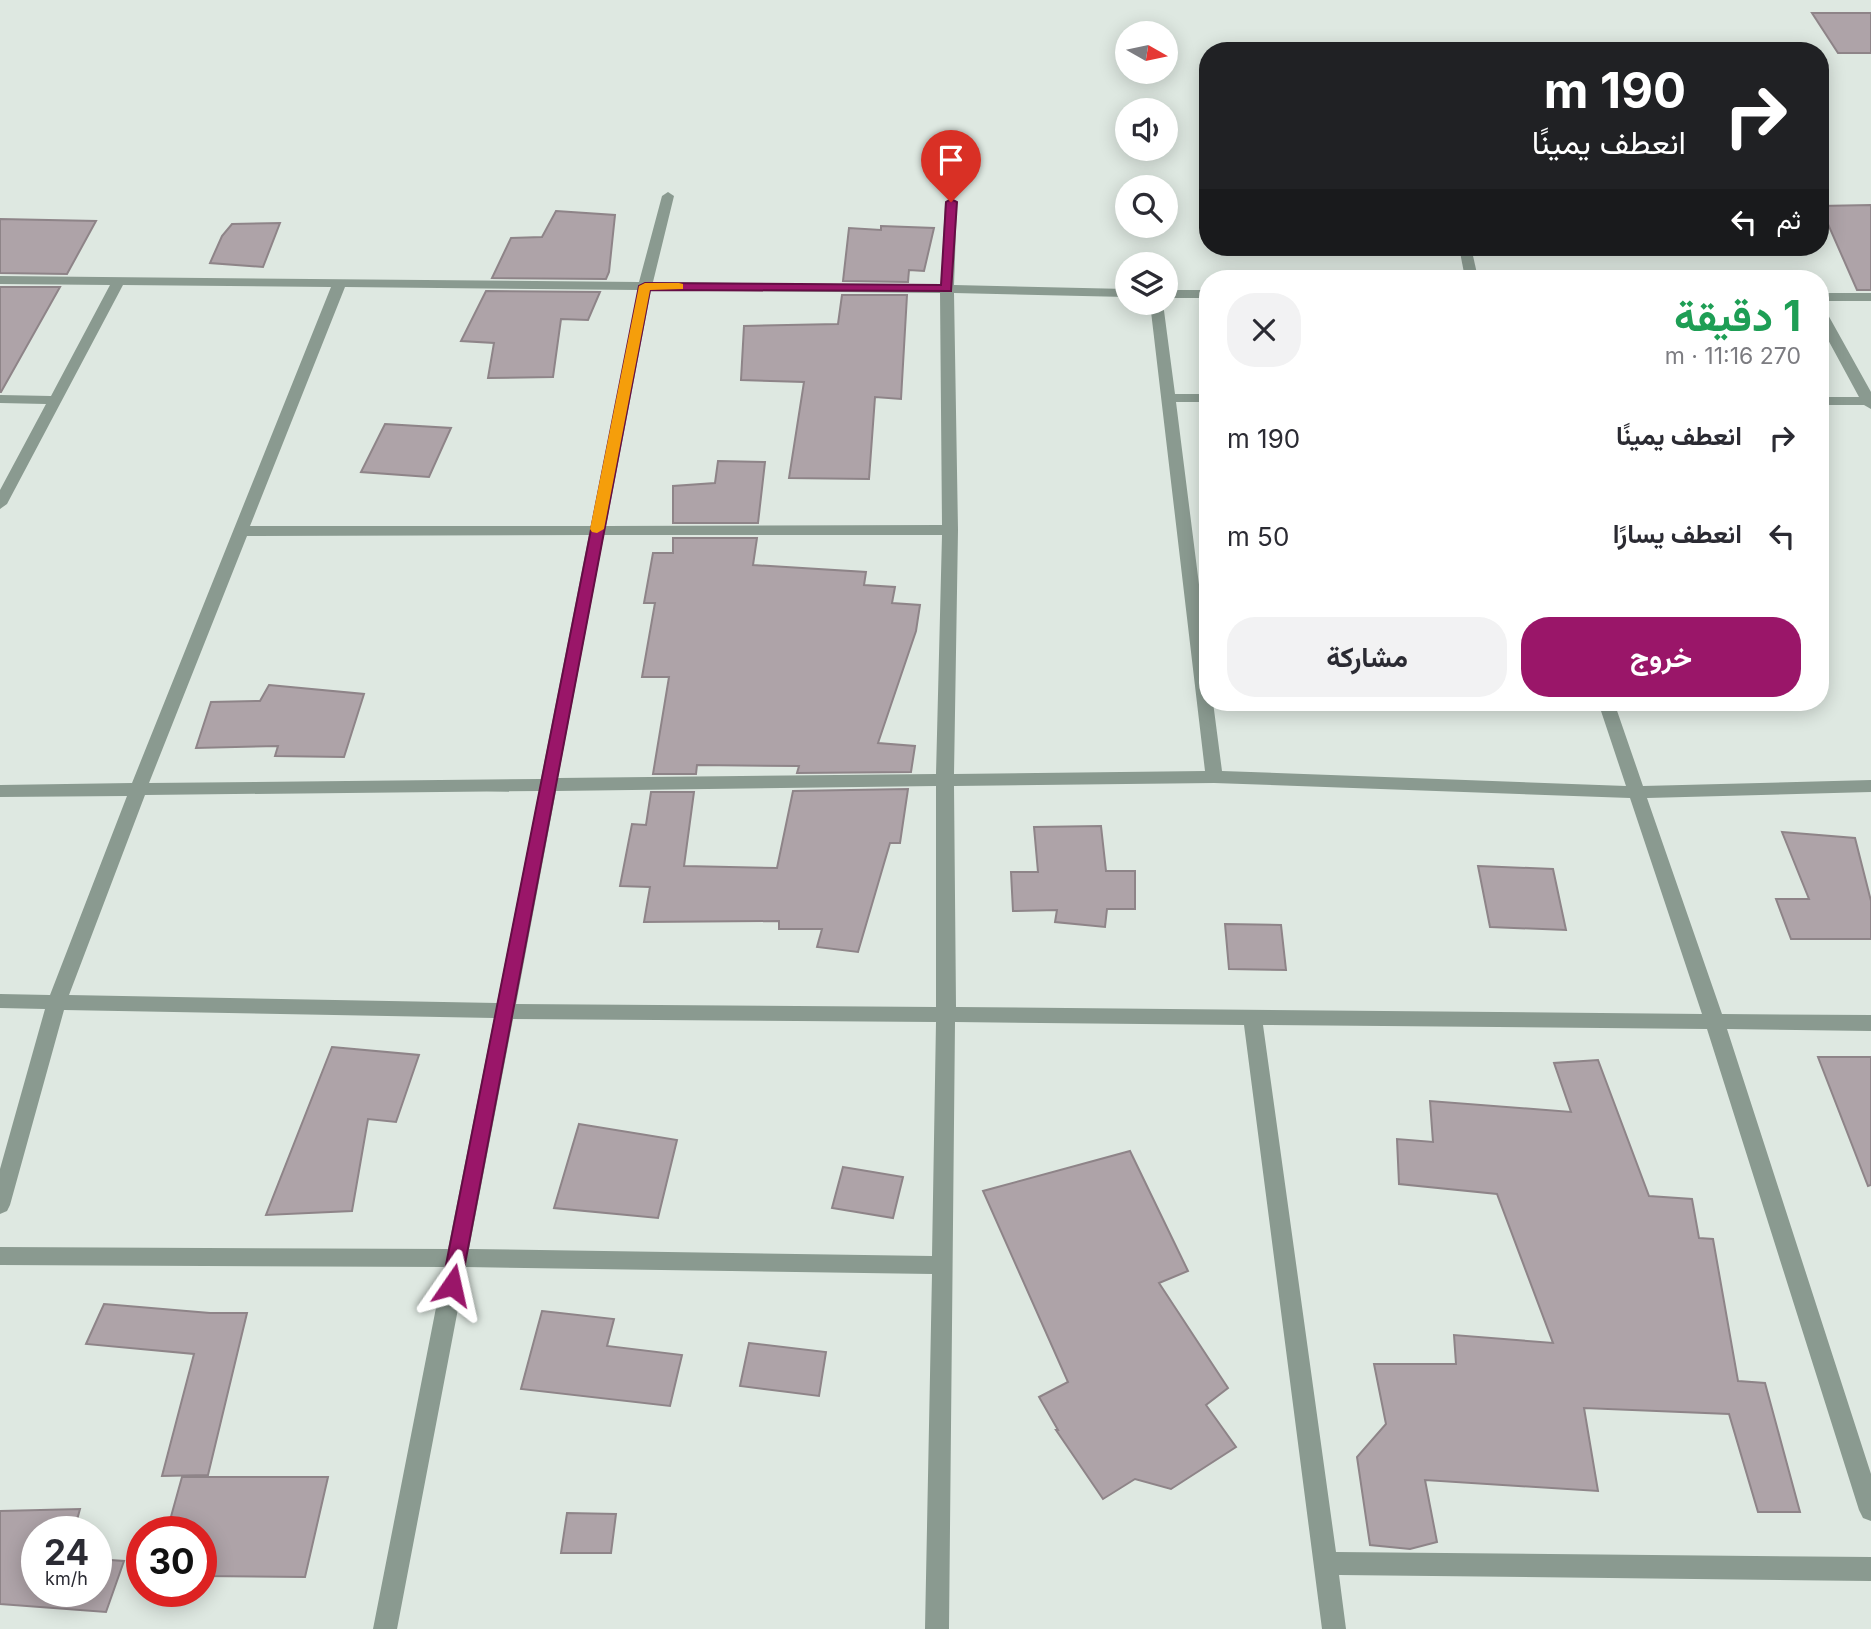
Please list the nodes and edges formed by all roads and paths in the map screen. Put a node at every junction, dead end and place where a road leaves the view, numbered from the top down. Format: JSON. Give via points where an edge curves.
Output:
{"nodes":[{"id":1,"x":668,"y":196,"type":"dead end"},
{"id":2,"x":951,"y":202,"type":"dead end"},
{"id":3,"x":0,"y":280,"type":"edge"},
{"id":4,"x":118,"y":282,"type":"junction"},
{"id":5,"x":340,"y":282,"type":"junction"},
{"id":6,"x":645,"y":286,"type":"junction"},
{"id":7,"x":947,"y":289,"type":"junction"},
{"id":8,"x":1115,"y":293,"type":"edge"},
{"id":9,"x":1178,"y":294,"type":"edge"},
{"id":10,"x":1199,"y":294,"type":"edge"},
{"id":11,"x":1829,"y":297,"type":"edge"},
{"id":12,"x":1871,"y":297,"type":"edge"},
{"id":13,"x":1158,"y":315,"type":"edge"},
{"id":14,"x":1829,"y":329,"type":"edge"},
{"id":15,"x":1168,"y":398,"type":"junction"},
{"id":16,"x":1199,"y":398,"type":"edge"},
{"id":17,"x":0,"y":399,"type":"edge"},
{"id":18,"x":55,"y":400,"type":"junction"},
{"id":19,"x":1829,"y":401,"type":"edge"},
{"id":20,"x":1870,"y":403,"type":"edge"},
{"id":21,"x":0,"y":504,"type":"edge"},
{"id":22,"x":597,"y":529,"type":"junction"},
{"id":23,"x":950,"y":530,"type":"junction"},
{"id":24,"x":240,"y":531,"type":"junction"},
{"id":25,"x":1199,"y":653,"type":"edge"},
{"id":26,"x":1206,"y":711,"type":"edge"},
{"id":27,"x":1609,"y":711,"type":"edge"},
{"id":28,"x":1214,"y":777,"type":"junction"},
{"id":29,"x":945,"y":778,"type":"junction"},
{"id":30,"x":549,"y":783,"type":"junction"},
{"id":31,"x":1871,"y":786,"type":"edge"},
{"id":32,"x":138,"y":790,"type":"junction"},
{"id":33,"x":0,"y":791,"type":"edge"},
{"id":34,"x":1634,"y":792,"type":"junction"},
{"id":35,"x":0,"y":1001,"type":"edge"},
{"id":36,"x":57,"y":1002,"type":"junction"},
{"id":37,"x":506,"y":1011,"type":"junction"},
{"id":38,"x":946,"y":1015,"type":"junction"},
{"id":39,"x":1253,"y":1019,"type":"junction"},
{"id":40,"x":1715,"y":1023,"type":"junction"},
{"id":41,"x":1871,"y":1023,"type":"edge"},
{"id":42,"x":0,"y":1205,"type":"edge"},
{"id":43,"x":0,"y":1256,"type":"edge"},
{"id":44,"x":457,"y":1258,"type":"junction"},
{"id":45,"x":942,"y":1265,"type":"junction"},
{"id":46,"x":1871,"y":1510,"type":"edge"},
{"id":47,"x":1325,"y":1563,"type":"junction"},
{"id":48,"x":1871,"y":1569,"type":"edge"},
{"id":49,"x":385,"y":1629,"type":"edge"},
{"id":50,"x":937,"y":1629,"type":"edge"},
{"id":51,"x":1334,"y":1629,"type":"edge"}],
"edges":[{"from":1,"to":6,"type":"street"},
{"from":2,"to":7,"type":"street"},
{"from":3,"to":4,"type":"street"},
{"from":4,"to":5,"type":"street"},
{"from":4,"to":18,"type":"street"},
{"from":5,"to":6,"type":"street"},
{"from":5,"to":24,"type":"street"},
{"from":6,"to":7,"type":"street"},
{"from":6,"to":22,"type":"street"},
{"from":7,"to":8,"type":"street"},
{"from":7,"to":23,"type":"street"},
{"from":9,"to":10,"type":"street"},
{"from":11,"to":12,"type":"street"},
{"from":13,"to":15,"type":"street"},
{"from":14,"to":20,"type":"street"},
{"from":15,"to":16,"type":"street"},
{"from":15,"to":25,"type":"street"},
{"from":17,"to":18,"type":"street"},
{"from":18,"to":21,"type":"street"},
{"from":19,"to":20,"type":"street"},
{"from":22,"to":23,"type":"street"},
{"from":22,"to":24,"type":"street"},
{"from":22,"to":30,"type":"street"},
{"from":23,"to":29,"type":"street"},
{"from":24,"to":32,"type":"street"},
{"from":26,"to":28,"type":"street"},
{"from":27,"to":34,"type":"street"},
{"from":28,"to":29,"type":"street"},
{"from":28,"to":34,"type":"street"},
{"from":29,"to":30,"type":"street"},
{"from":29,"to":38,"type":"street"},
{"from":30,"to":32,"type":"street"},
{"from":30,"to":37,"type":"street"},
{"from":31,"to":34,"type":"street"},
{"from":32,"to":33,"type":"street"},
{"from":32,"to":36,"type":"street"},
{"from":34,"to":40,"type":"street"},
{"from":35,"to":36,"type":"street"},
{"from":36,"to":37,"type":"street"},
{"from":36,"to":42,"type":"street"},
{"from":37,"to":38,"type":"street"},
{"from":37,"to":44,"type":"street"},
{"from":38,"to":39,"type":"street"},
{"from":38,"to":45,"type":"street"},
{"from":39,"to":40,"type":"street"},
{"from":39,"to":47,"type":"street"},
{"from":40,"to":41,"type":"street"},
{"from":40,"to":46,"type":"street"},
{"from":43,"to":44,"type":"street"},
{"from":44,"to":45,"type":"street"},
{"from":44,"to":49,"type":"street"},
{"from":45,"to":50,"type":"street"},
{"from":47,"to":48,"type":"street"},
{"from":47,"to":51,"type":"street"}]}
